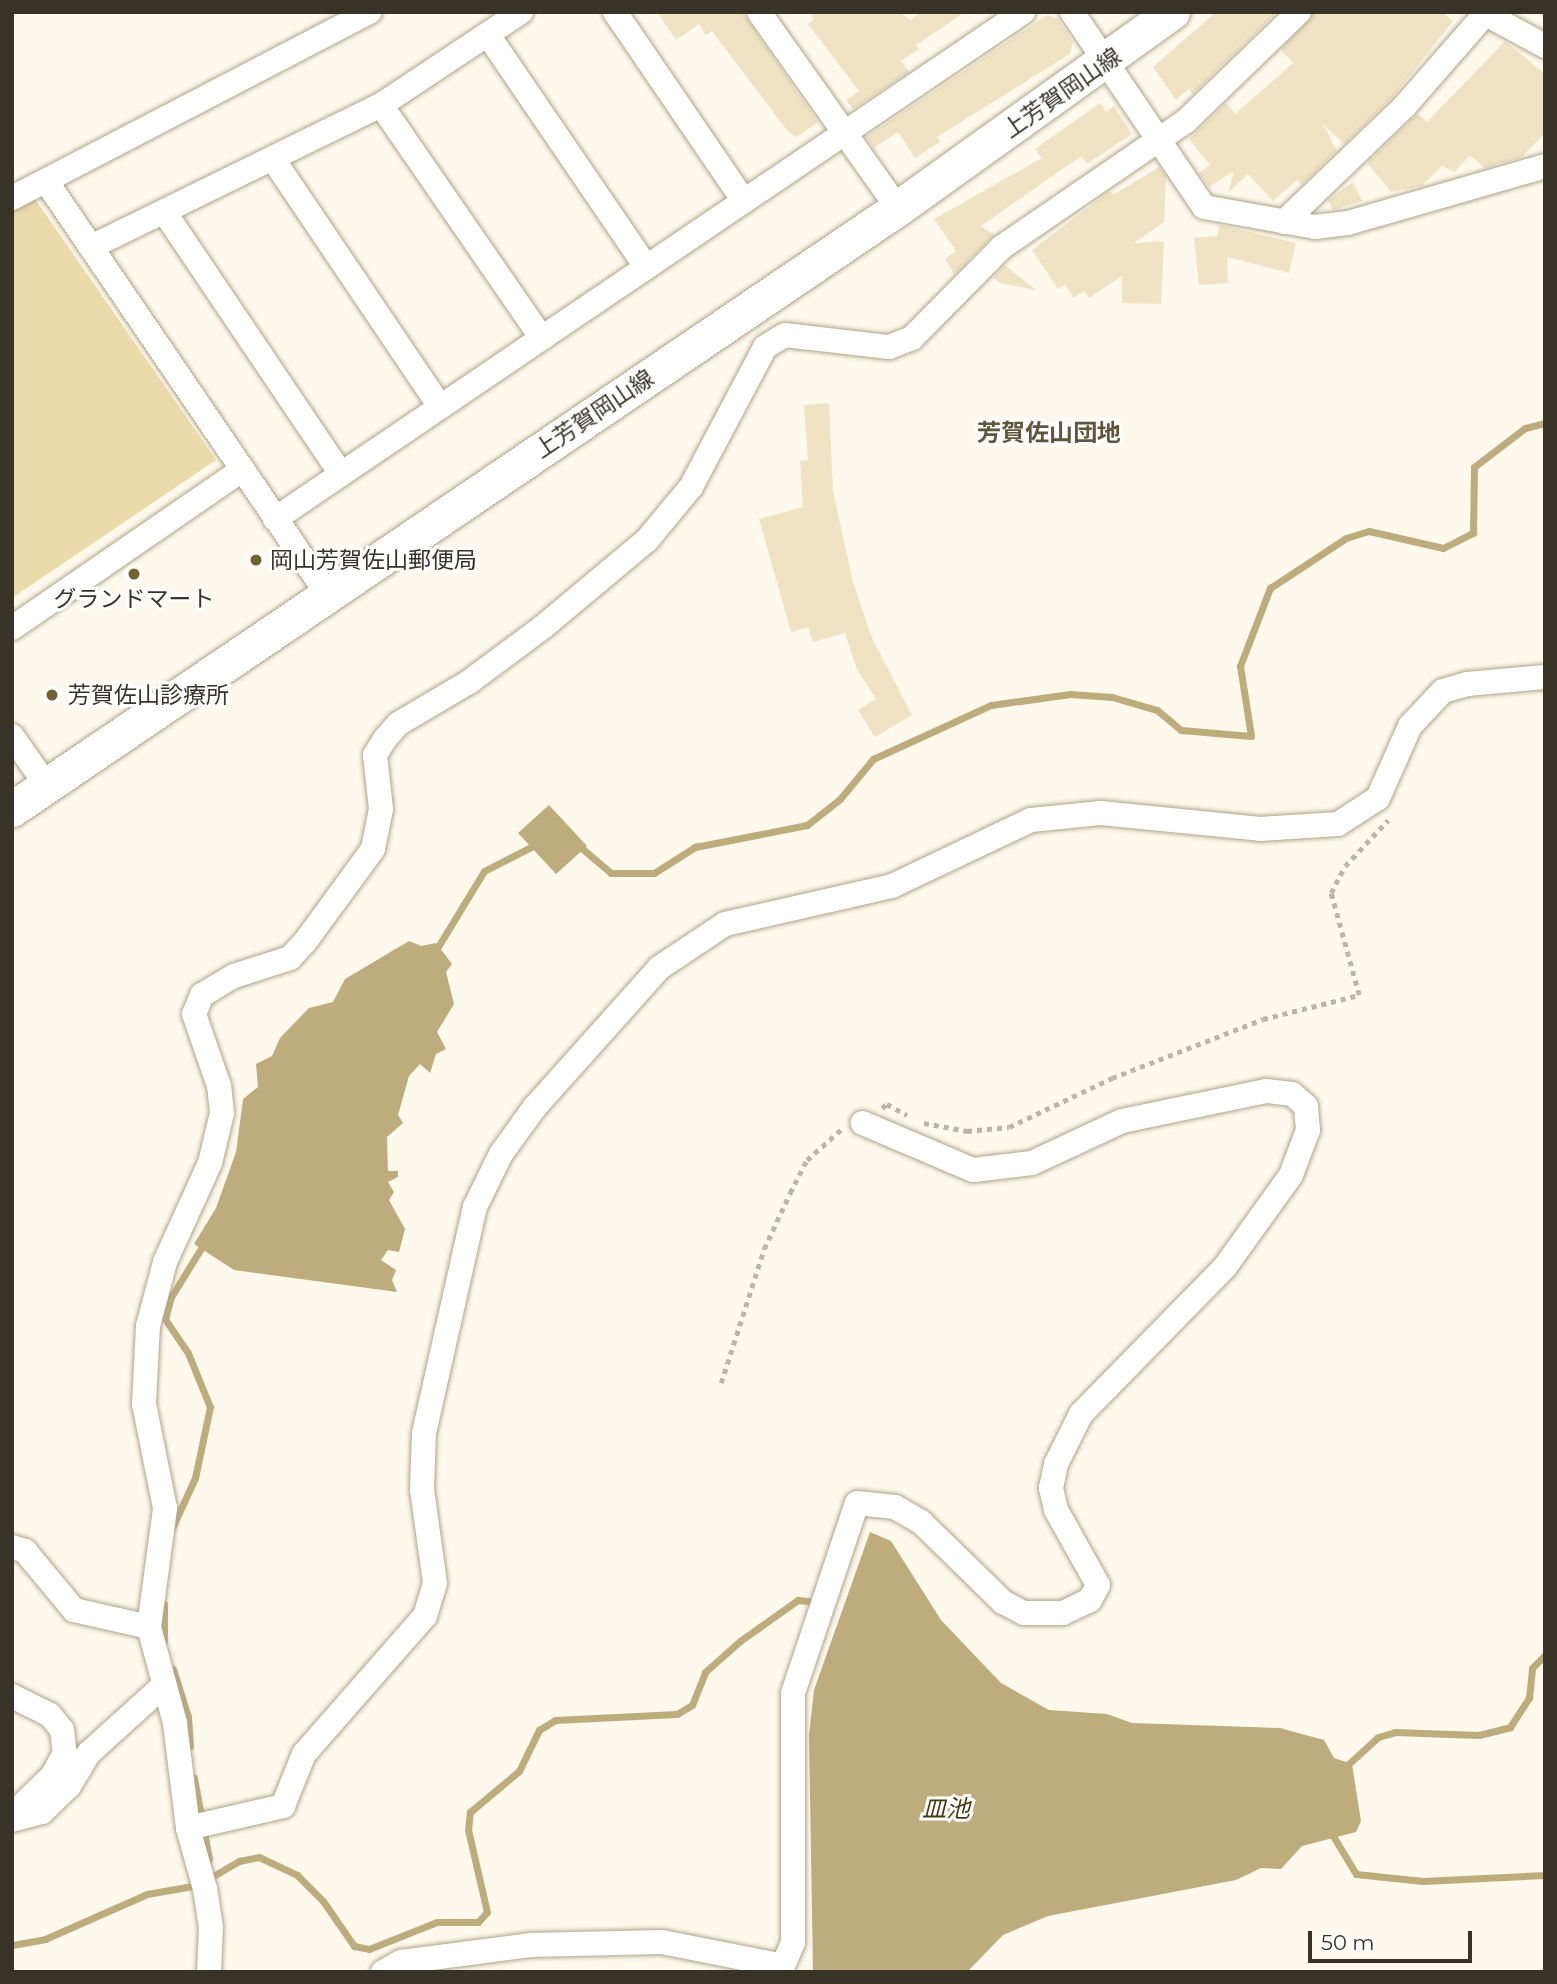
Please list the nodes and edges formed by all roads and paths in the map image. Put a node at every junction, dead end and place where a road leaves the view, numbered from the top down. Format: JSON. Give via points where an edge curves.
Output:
{"nodes":[{"id":1,"x":369,"y":12,"type":"edge"},
{"id":2,"x":521,"y":12,"type":"edge"},
{"id":3,"x":615,"y":12,"type":"edge"},
{"id":4,"x":1023,"y":12,"type":"edge"},
{"id":5,"x":1072,"y":12,"type":"edge"},
{"id":6,"x":1172,"y":12,"type":"edge"},
{"id":7,"x":1299,"y":12,"type":"edge"},
{"id":8,"x":1483,"y":13,"type":"edge"},
{"id":9,"x":767,"y":15,"type":"edge"},
{"id":10,"x":488,"y":35,"type":"junction"},
{"id":11,"x":1545,"y":46,"type":"edge"},
{"id":12,"x":1107,"y":64,"type":"junction"},
{"id":13,"x":381,"y":105,"type":"junction"},
{"id":14,"x":844,"y":134,"type":"junction"},
{"id":15,"x":1157,"y":139,"type":"junction"},
{"id":16,"x":275,"y":162,"type":"junction"},
{"id":17,"x":1545,"y":166,"type":"edge"},
{"id":18,"x":46,"y":181,"type":"junction"},
{"id":19,"x":12,"y":198,"type":"edge"},
{"id":20,"x":744,"y":201,"type":"junction"},
{"id":21,"x":898,"y":208,"type":"junction"},
{"id":22,"x":165,"y":213,"type":"junction"},
{"id":23,"x":1284,"y":222,"type":"junction"},
{"id":24,"x":91,"y":247,"type":"junction"},
{"id":25,"x":646,"y":267,"type":"junction"},
{"id":26,"x":542,"y":338,"type":"junction"},
{"id":27,"x":440,"y":407,"type":"junction"},
{"id":28,"x":242,"y":470,"type":"junction"},
{"id":29,"x":341,"y":474,"type":"junction"},
{"id":30,"x":275,"y":519,"type":"junction"},
{"id":31,"x":328,"y":595,"type":"junction"},
{"id":32,"x":12,"y":628,"type":"edge"},
{"id":33,"x":1545,"y":677,"type":"edge"},
{"id":34,"x":12,"y":736,"type":"edge"},
{"id":35,"x":47,"y":786,"type":"junction"},
{"id":36,"x":1381,"y":790,"type":"junction"},
{"id":37,"x":12,"y":809,"type":"edge"},
{"id":38,"x":863,"y":1124,"type":"junction"},
{"id":39,"x":721,"y":1383,"type":"dead end"},
{"id":40,"x":12,"y":1547,"type":"edge"},
{"id":41,"x":149,"y":1627,"type":"junction"},
{"id":42,"x":163,"y":1686,"type":"junction"},
{"id":43,"x":12,"y":1696,"type":"edge"},
{"id":44,"x":12,"y":1817,"type":"edge"},
{"id":45,"x":197,"y":1825,"type":"junction"},
{"id":46,"x":209,"y":1972,"type":"edge"},
{"id":47,"x":383,"y":1972,"type":"edge"}],
"edges":[{"from":1,"to":18,"type":"street"},
{"from":2,"to":10,"type":"street"},
{"from":3,"to":20,"type":"street"},
{"from":4,"to":14,"type":"street"},
{"from":5,"to":12,"type":"street"},
{"from":6,"to":12,"type":"main road","name":"上芳賀岡山線"},
{"from":7,"to":15,"type":"street","via":[[1196,113]]},
{"from":8,"to":11,"type":"street"},
{"from":8,"to":23,"type":"street","via":[[1404,107]]},
{"from":9,"to":14,"type":"street"},
{"from":10,"to":13,"type":"street"},
{"from":10,"to":25,"type":"street"},
{"from":12,"to":15,"type":"street"},
{"from":12,"to":21,"type":"main road","name":"上芳賀岡山線"},
{"from":13,"to":16,"type":"street"},
{"from":13,"to":26,"type":"street"},
{"from":14,"to":20,"type":"street"},
{"from":14,"to":21,"type":"street"},
{"from":15,"to":23,"type":"street","via":[[1204,207]]},
{"from":15,"to":41,"type":"street","via":[[1002,247],[912,338],[880,347],[785,335],[765,347],[702,468],[647,540],[543,627],[469,682],[398,723],[385,739],[375,755],[381,809],[373,849],[305,942],[290,958],[234,976],[202,995],[194,1014],[219,1086],[222,1113],[210,1163],[165,1262],[148,1326],[144,1404],[165,1508]]},
{"from":16,"to":22,"type":"street"},
{"from":16,"to":27,"type":"street"},
{"from":17,"to":23,"type":"street","via":[[1348,223]]},
{"from":18,"to":19,"type":"street"},
{"from":18,"to":24,"type":"street"},
{"from":20,"to":25,"type":"street"},
{"from":21,"to":31,"type":"main road","name":"上芳賀岡山線"},
{"from":22,"to":24,"type":"street"},
{"from":22,"to":29,"type":"street"},
{"from":24,"to":28,"type":"street"},
{"from":25,"to":26,"type":"street"},
{"from":26,"to":27,"type":"street"},
{"from":27,"to":29,"type":"street"},
{"from":28,"to":30,"type":"street"},
{"from":28,"to":32,"type":"street"},
{"from":29,"to":30,"type":"street"},
{"from":30,"to":31,"type":"street"},
{"from":31,"to":35,"type":"main road","name":"上芳賀岡山線"},
{"from":33,"to":36,"type":"street","via":[[1467,684],[1443,691],[1410,726]]},
{"from":34,"to":35,"type":"street"},
{"from":35,"to":37,"type":"main road","name":"上芳賀岡山線"},
{"from":36,"to":38,"type":"path","via":[[1395,812],[1345,866],[1331,893],[1359,995],[1263,1019],[1112,1078],[1009,1127],[967,1131],[920,1122],[887,1104]]},
{"from":36,"to":45,"type":"street","via":[[1360,814],[1338,824],[1260,829],[1101,813],[1031,820],[892,886],[724,924],[659,968],[534,1108],[501,1154],[475,1208],[424,1433],[422,1489],[435,1583],[425,1616],[304,1754],[283,1806]]},
{"from":38,"to":39,"type":"path","via":[[848,1124],[827,1137],[807,1160],[764,1248]]},
{"from":38,"to":47,"type":"street","via":[[973,1170],[1032,1163],[1122,1121],[1266,1091],[1292,1094],[1306,1106],[1308,1130],[1291,1175],[1225,1267],[1081,1414],[1056,1464],[1051,1488],[1056,1510],[1098,1585],[1090,1600],[1063,1613],[1024,1613],[1003,1602],[921,1522],[895,1507],[857,1503],[793,1693],[793,1942],[783,1966],[662,1942],[530,1945],[401,1962]]},
{"from":40,"to":41,"type":"street","via":[[24,1551],[74,1610]]},
{"from":41,"to":42,"type":"street"},
{"from":42,"to":44,"type":"street","via":[[89,1753],[69,1786],[42,1812]]},
{"from":42,"to":45,"type":"street"},
{"from":43,"to":44,"type":"street","via":[[50,1715],[62,1730],[65,1753],[52,1776]]},
{"from":45,"to":46,"type":"street","via":[[211,1927]]}]}
